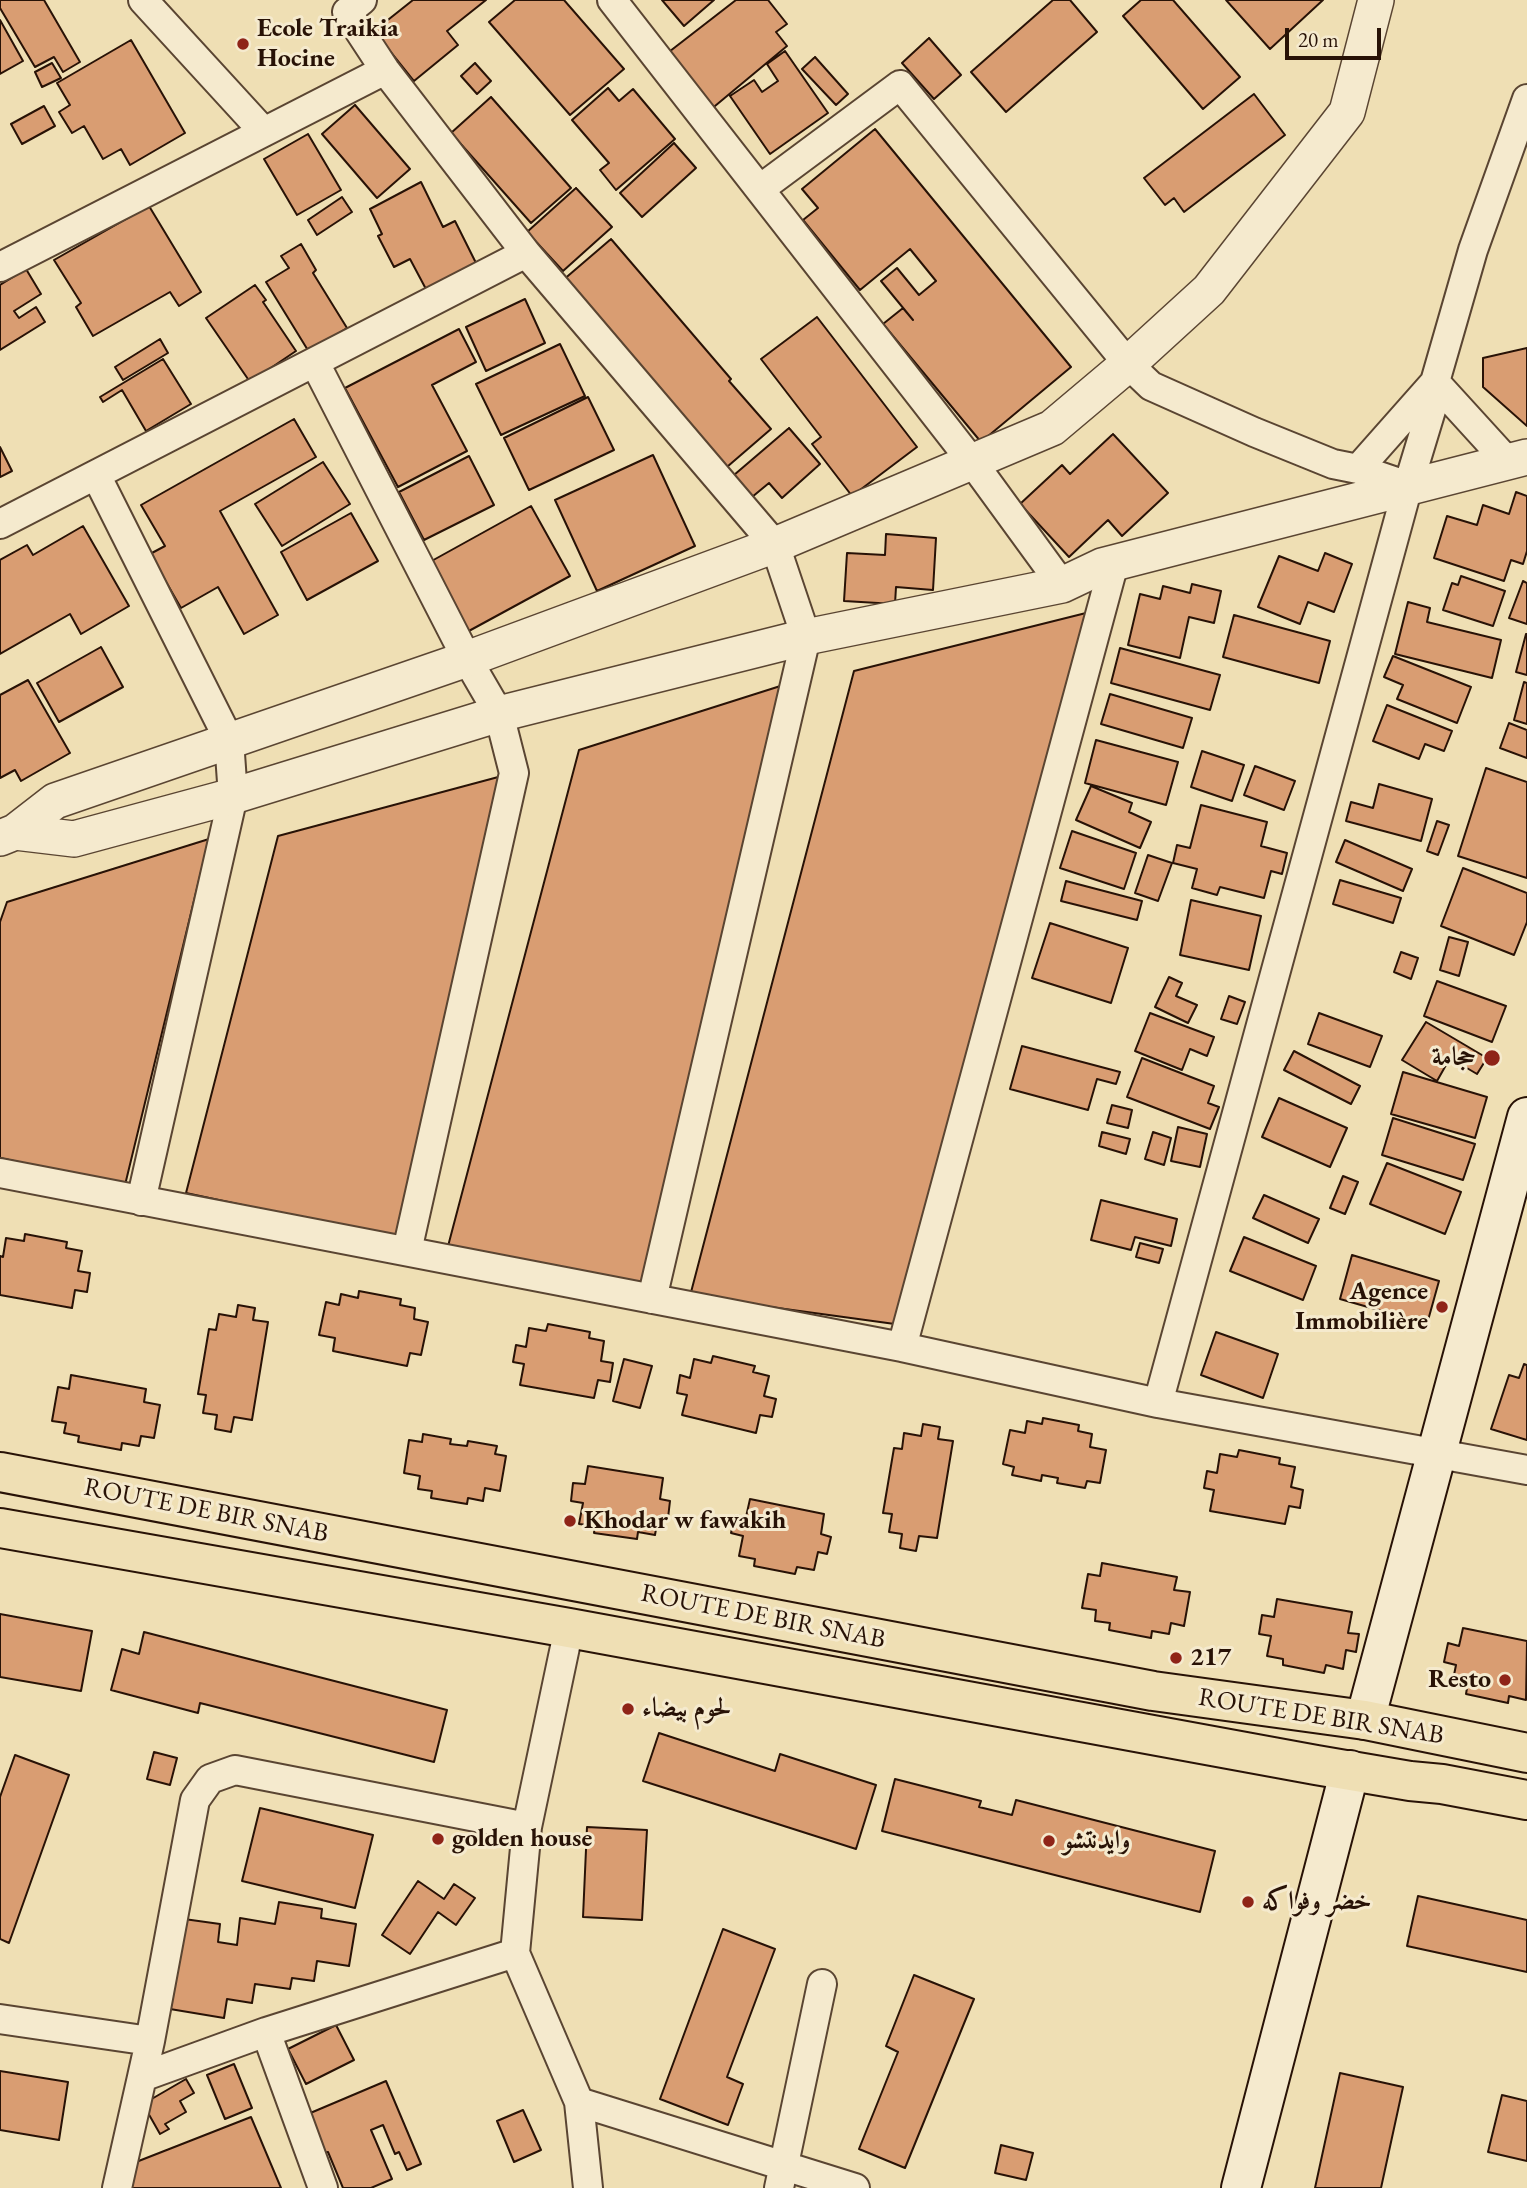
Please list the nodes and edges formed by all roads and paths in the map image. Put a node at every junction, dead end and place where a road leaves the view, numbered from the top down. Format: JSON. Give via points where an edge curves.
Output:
{"nodes":[{"id":1,"x":143,"y":0,"type":"edge"},
{"id":2,"x":362,"y":0,"type":"edge"},
{"id":3,"x":612,"y":0,"type":"edge"},
{"id":4,"x":1376,"y":0,"type":"edge"},
{"id":5,"x":385,"y":70,"type":"junction"},
{"id":6,"x":1527,"y":99,"type":"edge"},
{"id":7,"x":264,"y":132,"type":"junction"},
{"id":8,"x":760,"y":189,"type":"junction"},
{"id":9,"x":526,"y":253,"type":"junction"},
{"id":10,"x":0,"y":267,"type":"edge"},
{"id":11,"x":314,"y":363,"type":"junction"},
{"id":12,"x":1128,"y":364,"type":"junction"},
{"id":13,"x":1435,"y":382,"type":"junction"},
{"id":14,"x":1517,"y":459,"type":"edge"},
{"id":15,"x":973,"y":463,"type":"junction"},
{"id":16,"x":1358,"y":469,"type":"junction"},
{"id":17,"x":96,"y":475,"type":"junction"},
{"id":18,"x":1408,"y":486,"type":"junction"},
{"id":19,"x":0,"y":524,"type":"edge"},
{"id":20,"x":775,"y":545,"type":"junction"},
{"id":21,"x":1114,"y":563,"type":"junction"},
{"id":22,"x":1062,"y":585,"type":"junction"},
{"id":23,"x":806,"y":637,"type":"junction"},
{"id":24,"x":467,"y":659,"type":"junction"},
{"id":25,"x":499,"y":714,"type":"junction"},
{"id":26,"x":229,"y":740,"type":"junction"},
{"id":27,"x":233,"y":796,"type":"junction"},
{"id":28,"x":7,"y":835,"type":"edge"},
{"id":29,"x":1527,"y":1117,"type":"edge"},
{"id":30,"x":0,"y":1173,"type":"edge"},
{"id":31,"x":1517,"y":1197,"type":"edge"},
{"id":32,"x":141,"y":1201,"type":"junction"},
{"id":33,"x":407,"y":1251,"type":"junction"},
{"id":34,"x":652,"y":1299,"type":"junction"},
{"id":35,"x":902,"y":1347,"type":"junction"},
{"id":36,"x":1158,"y":1403,"type":"junction"},
{"id":37,"x":1437,"y":1453,"type":"junction"},
{"id":38,"x":1527,"y":1471,"type":"edge"},
{"id":39,"x":0,"y":1472,"type":"edge"},
{"id":40,"x":0,"y":1528,"type":"edge"},
{"id":41,"x":569,"y":1629,"type":"junction"},
{"id":42,"x":1359,"y":1720,"type":"junction"},
{"id":43,"x":1527,"y":1752,"type":"edge"},
{"id":44,"x":1347,"y":1770,"type":"junction"},
{"id":45,"x":1527,"y":1800,"type":"edge"},
{"id":46,"x":527,"y":1827,"type":"junction"},
{"id":47,"x":515,"y":1953,"type":"junction"},
{"id":48,"x":822,"y":1984,"type":"dead end"},
{"id":49,"x":0,"y":2018,"type":"edge"},
{"id":50,"x":266,"y":2032,"type":"junction"},
{"id":51,"x":149,"y":2041,"type":"junction"},
{"id":52,"x":142,"y":2077,"type":"junction"},
{"id":53,"x":579,"y":2102,"type":"junction"},
{"id":54,"x":782,"y":2177,"type":"edge"},
{"id":55,"x":117,"y":2188,"type":"edge"},
{"id":56,"x":323,"y":2188,"type":"edge"},
{"id":57,"x":588,"y":2188,"type":"edge"},
{"id":58,"x":855,"y":2188,"type":"edge"},
{"id":59,"x":1241,"y":2188,"type":"edge"}],
"edges":[{"from":1,"to":7,"type":"street"},
{"from":2,"to":5,"type":"street","via":[[347,12]]},
{"from":3,"to":8,"type":"street"},
{"from":4,"to":12,"type":"street","via":[[1347,111],[1209,290]]},
{"from":5,"to":7,"type":"street"},
{"from":5,"to":9,"type":"street"},
{"from":6,"to":13,"type":"street","via":[[1474,250]]},
{"from":7,"to":10,"type":"street"},
{"from":8,"to":12,"type":"street","via":[[900,85]]},
{"from":8,"to":15,"type":"street"},
{"from":9,"to":11,"type":"street"},
{"from":9,"to":20,"type":"street"},
{"from":11,"to":17,"type":"street"},
{"from":11,"to":24,"type":"street"},
{"from":12,"to":15,"type":"street","via":[[1052,428]]},
{"from":12,"to":16,"type":"street","via":[[1151,386],[1182,401],[1334,464]]},
{"from":13,"to":14,"type":"street"},
{"from":13,"to":16,"type":"street"},
{"from":13,"to":18,"type":"street","via":[[1435,397]]},
{"from":14,"to":18,"type":"street"},
{"from":15,"to":20,"type":"street"},
{"from":15,"to":22,"type":"street"},
{"from":16,"to":18,"type":"street"},
{"from":17,"to":19,"type":"street"},
{"from":17,"to":26,"type":"street"},
{"from":18,"to":21,"type":"street"},
{"from":18,"to":36,"type":"street"},
{"from":20,"to":23,"type":"street"},
{"from":20,"to":24,"type":"street"},
{"from":21,"to":22,"type":"street"},
{"from":21,"to":35,"type":"street"},
{"from":22,"to":23,"type":"street"},
{"from":23,"to":25,"type":"street"},
{"from":23,"to":34,"type":"street"},
{"from":24,"to":25,"type":"street"},
{"from":24,"to":26,"type":"street"},
{"from":25,"to":27,"type":"street"},
{"from":25,"to":33,"type":"street","via":[[513,773]]},
{"from":26,"to":27,"type":"street"},
{"from":26,"to":28,"type":"street","via":[[55,801]]},
{"from":27,"to":28,"type":"street","via":[[74,839]]},
{"from":27,"to":32,"type":"street"},
{"from":29,"to":31,"type":"main road"},
{"from":30,"to":32,"type":"street"},
{"from":31,"to":37,"type":"main road"},
{"from":32,"to":33,"type":"street"},
{"from":33,"to":34,"type":"street"},
{"from":34,"to":35,"type":"street"},
{"from":35,"to":36,"type":"street"},
{"from":36,"to":37,"type":"street"},
{"from":37,"to":38,"type":"street"},
{"from":37,"to":42,"type":"main road"},
{"from":39,"to":42,"type":"main road","name":"ROUTE DE BIR SNAB","via":[[1153,1691]]},
{"from":40,"to":41,"type":"main road","name":"ROUTE DE BIR SNAB"},
{"from":41,"to":44,"type":"main road","name":"ROUTE DE BIR SNAB"},
{"from":41,"to":46,"type":"street"},
{"from":42,"to":43,"type":"main road","name":"ROUTE DE BIR SNAB"},
{"from":42,"to":44,"type":"main road","via":[[1386,1737],[1384,1763]]},
{"from":42,"to":44,"type":"main road","via":[[1320,1722],[1310,1743],[1311,1755]]},
{"from":44,"to":45,"type":"main road","name":"ROUTE DE BIR SNAB"},
{"from":44,"to":59,"type":"main road"},
{"from":46,"to":47,"type":"street"},
{"from":46,"to":51,"type":"street","via":[[235,1770],[210,1779],[195,1800]]},
{"from":47,"to":50,"type":"street"},
{"from":47,"to":53,"type":"street"},
{"from":48,"to":54,"type":"street"},
{"from":49,"to":51,"type":"street"},
{"from":50,"to":52,"type":"street"},
{"from":50,"to":56,"type":"street"},
{"from":51,"to":52,"type":"street"},
{"from":52,"to":55,"type":"street"},
{"from":53,"to":54,"type":"street"},
{"from":53,"to":57,"type":"street"},
{"from":54,"to":58,"type":"street"}]}
